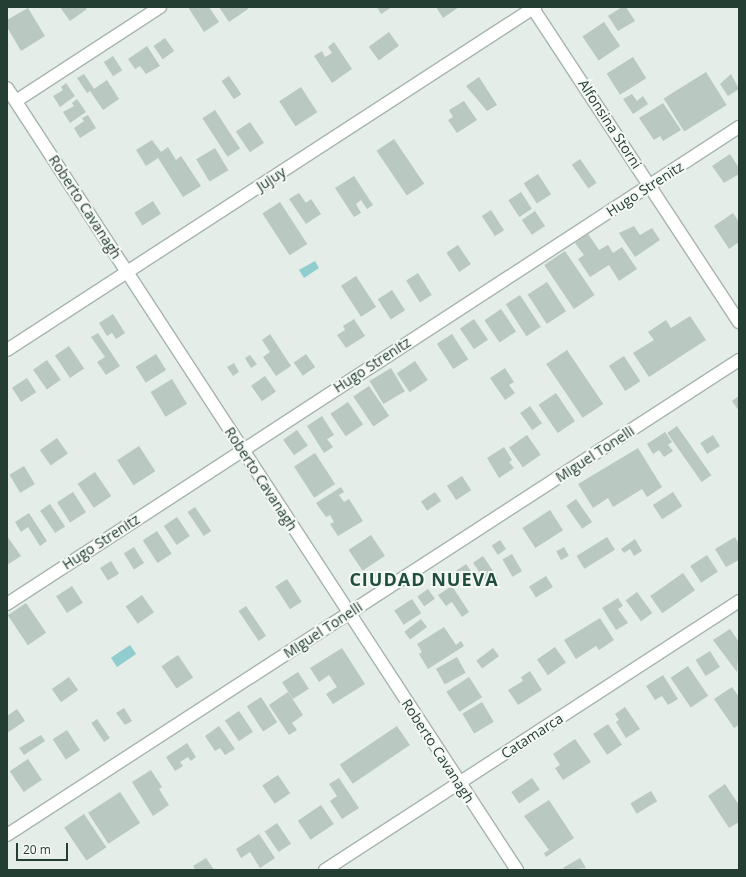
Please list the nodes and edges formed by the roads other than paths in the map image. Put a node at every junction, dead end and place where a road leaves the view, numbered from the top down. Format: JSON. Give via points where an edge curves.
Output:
{"nodes":[{"id":1,"x":160,"y":7,"type":"edge"},
{"id":2,"x":533,"y":7,"type":"edge"},
{"id":3,"x":7,"y":88,"type":"edge"},
{"id":4,"x":16,"y":101,"type":"junction"},
{"id":5,"x":739,"y":127,"type":"edge"},
{"id":6,"x":650,"y":185,"type":"junction"},
{"id":7,"x":128,"y":272,"type":"junction"},
{"id":8,"x":739,"y":322,"type":"edge"},
{"id":9,"x":7,"y":350,"type":"edge"},
{"id":10,"x":739,"y":360,"type":"edge"},
{"id":11,"x":241,"y":449,"type":"junction"},
{"id":12,"x":739,"y":601,"type":"edge"},
{"id":13,"x":7,"y":604,"type":"edge"},
{"id":14,"x":349,"y":613,"type":"junction"},
{"id":15,"x":459,"y":784,"type":"junction"},
{"id":16,"x":7,"y":835,"type":"edge"},
{"id":17,"x":325,"y":870,"type":"edge"},
{"id":18,"x":517,"y":870,"type":"edge"}],
"edges":[{"from":1,"to":4,"type":"street"},
{"from":2,"to":6,"type":"street","name":"Alfonsina Storni"},
{"from":2,"to":7,"type":"street","name":"Jujuy"},
{"from":3,"to":4,"type":"street","name":"Roberto Cavanagh"},
{"from":4,"to":7,"type":"street","name":"Roberto Cavanagh"},
{"from":5,"to":6,"type":"street","name":"Hugo Strenitz"},
{"from":6,"to":8,"type":"street","name":"Alfonsina Storni"},
{"from":6,"to":11,"type":"street","name":"Hugo Strenitz"},
{"from":7,"to":9,"type":"street","name":"Jujuy"},
{"from":7,"to":11,"type":"street","name":"Roberto Cavanagh"},
{"from":10,"to":14,"type":"street","name":"Miguel Tonelli"},
{"from":11,"to":13,"type":"street","name":"Hugo Strenitz"},
{"from":11,"to":14,"type":"street","name":"Roberto Cavanagh"},
{"from":12,"to":15,"type":"street","name":"Catamarca"},
{"from":14,"to":15,"type":"street","name":"Roberto Cavanagh"},
{"from":14,"to":16,"type":"street","name":"Miguel Tonelli"},
{"from":15,"to":17,"type":"street","name":"Catamarca"},
{"from":15,"to":18,"type":"street","name":"Roberto Cavanagh"}]}
